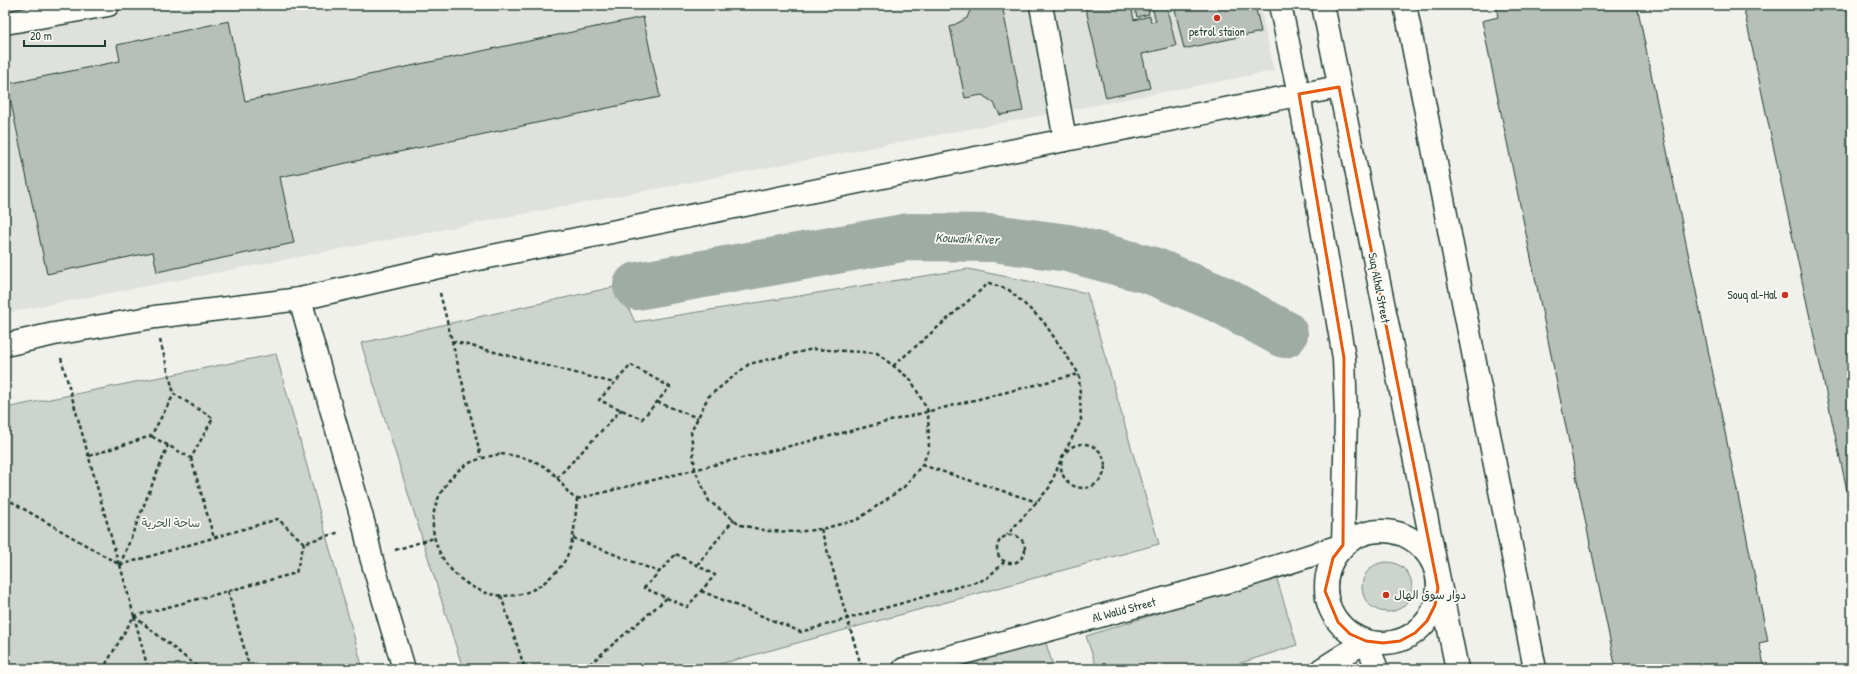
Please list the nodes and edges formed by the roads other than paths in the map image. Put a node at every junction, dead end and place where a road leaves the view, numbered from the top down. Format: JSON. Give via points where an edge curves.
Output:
{"nodes":[{"id":1,"x":108,"y":5,"type":"edge"},
{"id":2,"x":1041,"y":5,"type":"edge"},
{"id":3,"x":1280,"y":5,"type":"edge"},
{"id":4,"x":1323,"y":5,"type":"edge"},
{"id":5,"x":1405,"y":5,"type":"edge"},
{"id":6,"x":5,"y":23,"type":"edge"},
{"id":7,"x":1339,"y":87,"type":"junction"},
{"id":8,"x":1299,"y":94,"type":"junction"},
{"id":9,"x":1065,"y":140,"type":"junction"},
{"id":10,"x":300,"y":299,"type":"junction"},
{"id":11,"x":5,"y":345,"type":"edge"},
{"id":12,"x":1343,"y":545,"type":"junction"},
{"id":13,"x":1436,"y":571,"type":"junction"},
{"id":14,"x":1366,"y":641,"type":"junction"},
{"id":15,"x":404,"y":669,"type":"edge"},
{"id":16,"x":904,"y":669,"type":"edge"},
{"id":17,"x":1322,"y":669,"type":"edge"},
{"id":18,"x":1377,"y":669,"type":"edge"},
{"id":19,"x":1457,"y":669,"type":"edge"},
{"id":20,"x":1535,"y":669,"type":"edge"}],
"edges":[{"from":1,"to":6,"type":"main road"},
{"from":2,"to":9,"type":"main road"},
{"from":3,"to":8,"type":"main road"},
{"from":4,"to":7,"type":"main road","name":"Suq Alhal Street"},
{"from":5,"to":20,"type":"main road"},
{"from":7,"to":8,"type":"main road"},
{"from":7,"to":13,"type":"main road","name":"Suq Alhal Street"},
{"from":8,"to":9,"type":"main road"},
{"from":8,"to":12,"type":"main road","via":[[1344,358],[1346,416]]},
{"from":9,"to":10,"type":"main road","via":[[434,268]]},
{"from":10,"to":11,"type":"main road","via":[[155,317]]},
{"from":10,"to":15,"type":"main road"},
{"from":12,"to":13,"type":"main road","via":[[1357,535],[1373,530],[1389,530],[1419,543]]},
{"from":12,"to":14,"type":"main road","via":[[1328,568],[1325,591],[1329,608],[1350,634]]},
{"from":12,"to":16,"type":"main road","name":"Al Walid Street","via":[[1237,579]]},
{"from":13,"to":14,"type":"main road","via":[[1437,594],[1427,621],[1415,632],[1400,640],[1383,643]]},
{"from":13,"to":19,"type":"main road"},
{"from":14,"to":17,"type":"main road"},
{"from":14,"to":18,"type":"main road"}]}
